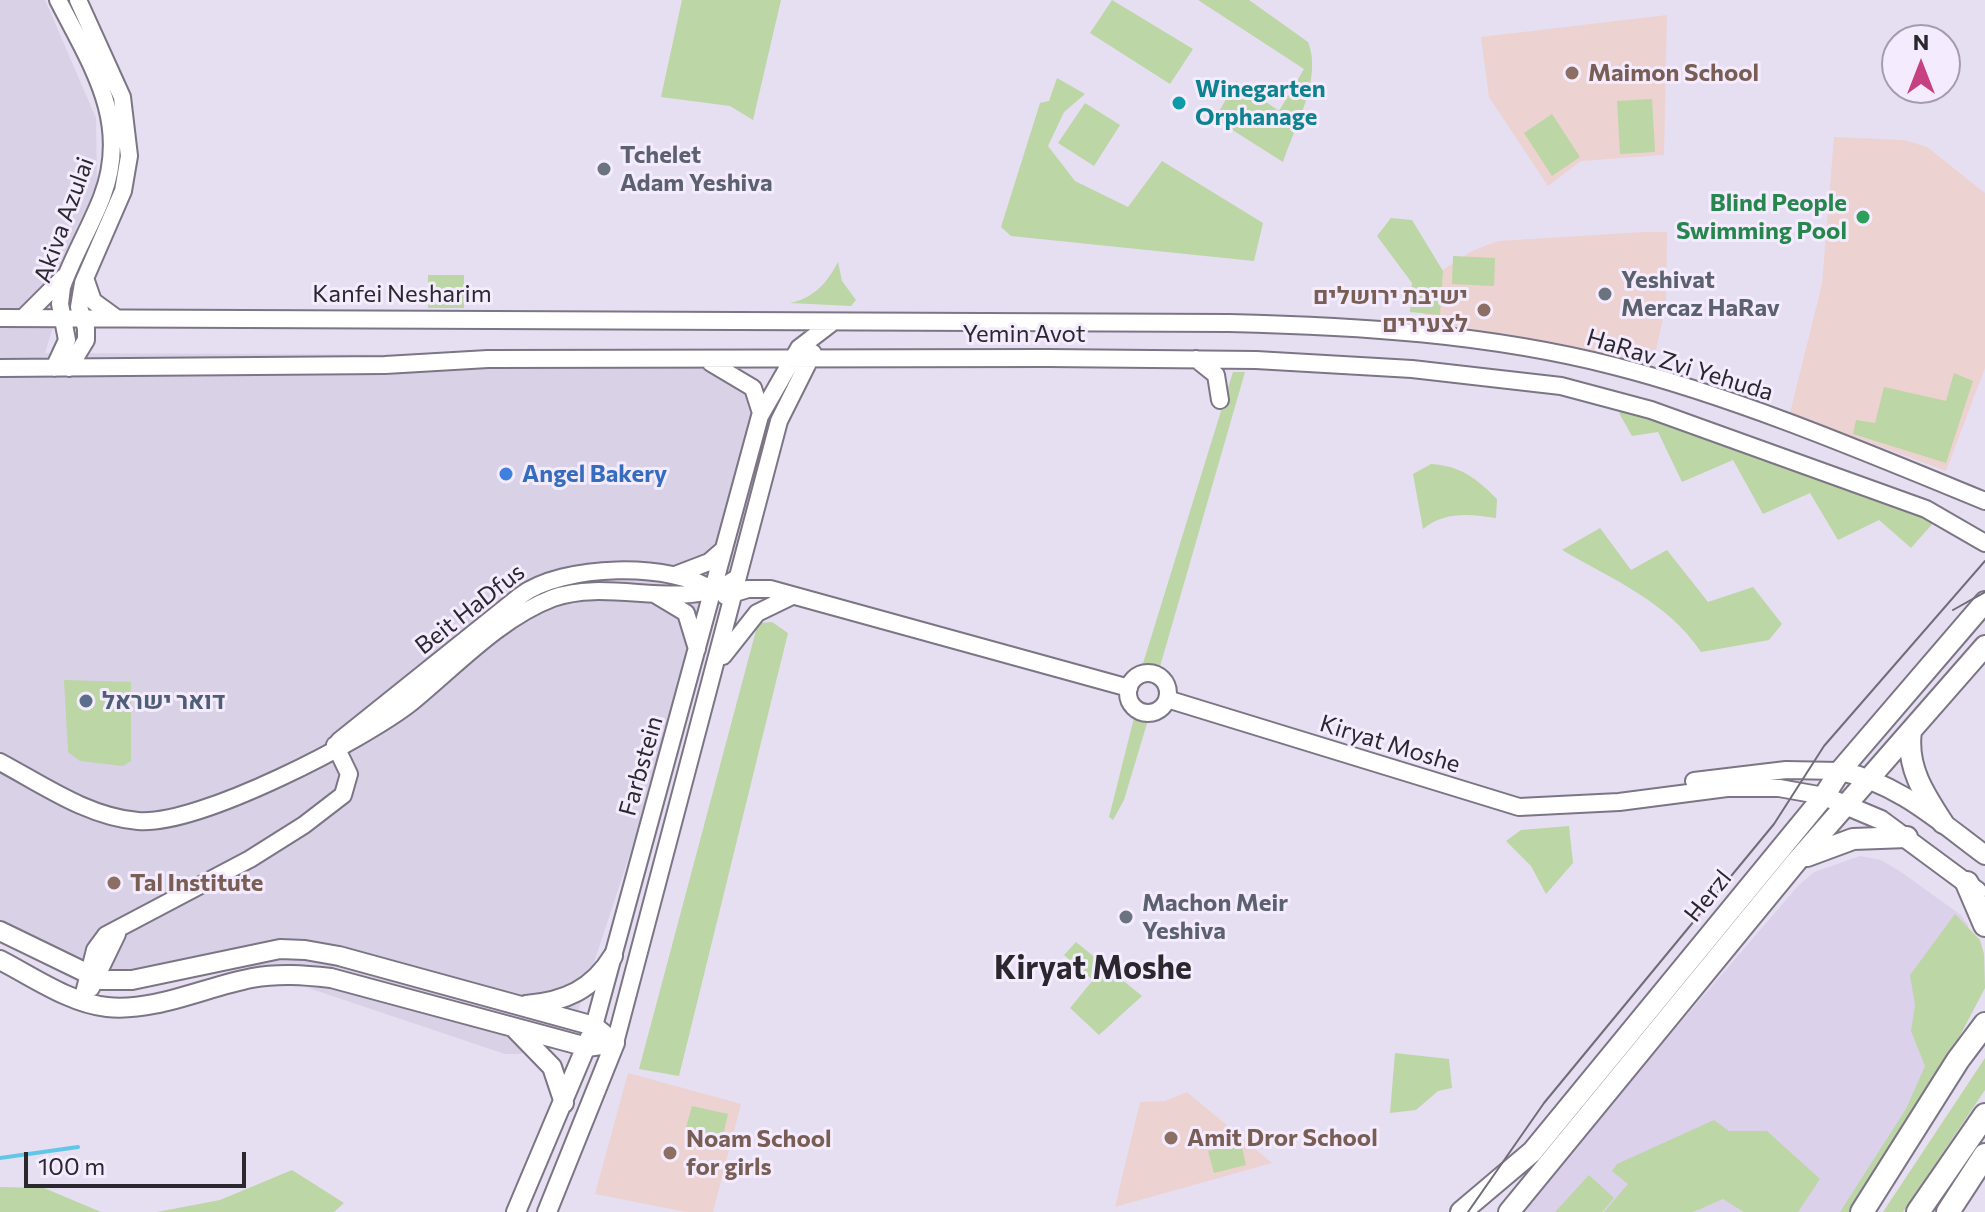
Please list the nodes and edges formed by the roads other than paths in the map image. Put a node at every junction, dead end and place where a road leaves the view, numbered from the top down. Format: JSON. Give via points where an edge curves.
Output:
{"nodes":[{"id":1,"x":58,"y":0,"type":"edge"},
{"id":2,"x":78,"y":0,"type":"edge"},
{"id":3,"x":66,"y":275,"type":"junction"},
{"id":4,"x":85,"y":277,"type":"junction"},
{"id":5,"x":0,"y":318,"type":"edge"},
{"id":6,"x":23,"y":318,"type":"junction"},
{"id":7,"x":64,"y":318,"type":"junction"},
{"id":8,"x":83,"y":318,"type":"junction"},
{"id":9,"x":117,"y":318,"type":"junction"},
{"id":10,"x":1252,"y":324,"type":"joint"},
{"id":11,"x":807,"y":329,"type":"junction"},
{"id":12,"x":694,"y":358,"type":"junction"},
{"id":13,"x":792,"y":359,"type":"junction"},
{"id":14,"x":1196,"y":359,"type":"junction"},
{"id":15,"x":812,"y":360,"type":"junction"},
{"id":16,"x":0,"y":368,"type":"edge"},
{"id":17,"x":62,"y":368,"type":"junction"},
{"id":18,"x":1220,"y":400,"type":"dead end"},
{"id":19,"x":760,"y":416,"type":"junction"},
{"id":20,"x":1812,"y":434,"type":"junction"},
{"id":21,"x":1802,"y":463,"type":"junction"},
{"id":22,"x":1985,"y":501,"type":"edge"},
{"id":23,"x":1985,"y":543,"type":"edge"},
{"id":24,"x":725,"y":548,"type":"junction"},
{"id":25,"x":743,"y":551,"type":"junction"},
{"id":26,"x":675,"y":575,"type":"junction"},
{"id":27,"x":643,"y":591,"type":"junction"},
{"id":28,"x":785,"y":593,"type":"junction"},
{"id":29,"x":724,"y":596,"type":"junction"},
{"id":30,"x":1985,"y":602,"type":"edge"},
{"id":31,"x":1985,"y":646,"type":"edge"},
{"id":32,"x":697,"y":653,"type":"junction"},
{"id":33,"x":717,"y":666,"type":"junction"},
{"id":34,"x":1129,"y":688,"type":"junction"},
{"id":35,"x":1167,"y":699,"type":"junction"},
{"id":36,"x":1911,"y":731,"type":"junction"},
{"id":37,"x":333,"y":749,"type":"junction"},
{"id":38,"x":0,"y":762,"type":"edge"},
{"id":39,"x":1840,"y":771,"type":"junction"},
{"id":40,"x":1870,"y":779,"type":"junction"},
{"id":41,"x":1824,"y":796,"type":"junction"},
{"id":42,"x":1603,"y":801,"type":"junction"},
{"id":43,"x":1848,"y":803,"type":"junction"},
{"id":44,"x":1943,"y":823,"type":"junction"},
{"id":45,"x":1907,"y":837,"type":"junction"},
{"id":46,"x":1985,"y":855,"type":"edge"},
{"id":47,"x":1796,"y":862,"type":"junction"},
{"id":48,"x":1967,"y":883,"type":"junction"},
{"id":49,"x":1985,"y":897,"type":"edge"},
{"id":50,"x":1985,"y":925,"type":"edge"},
{"id":51,"x":0,"y":931,"type":"edge"},
{"id":52,"x":613,"y":956,"type":"junction"},
{"id":53,"x":0,"y":960,"type":"edge"},
{"id":54,"x":92,"y":977,"type":"junction"},
{"id":55,"x":82,"y":1001,"type":"junction"},
{"id":56,"x":1985,"y":1004,"type":"edge"},
{"id":57,"x":514,"y":1005,"type":"junction"},
{"id":58,"x":1985,"y":1024,"type":"edge"},
{"id":59,"x":511,"y":1026,"type":"junction"},
{"id":60,"x":594,"y":1026,"type":"junction"},
{"id":61,"x":615,"y":1043,"type":"junction"},
{"id":62,"x":587,"y":1047,"type":"junction"},
{"id":63,"x":1958,"y":1060,"type":"junction"},
{"id":64,"x":564,"y":1104,"type":"junction"},
{"id":65,"x":1985,"y":1115,"type":"edge"},
{"id":66,"x":1985,"y":1155,"type":"edge"},
{"id":67,"x":516,"y":1212,"type":"edge"},
{"id":68,"x":547,"y":1212,"type":"edge"},
{"id":69,"x":1461,"y":1212,"type":"edge"},
{"id":70,"x":1509,"y":1212,"type":"edge"},
{"id":71,"x":1862,"y":1212,"type":"edge"},
{"id":72,"x":1918,"y":1212,"type":"edge"},
{"id":73,"x":1948,"y":1212,"type":"edge"}],
"edges":[{"from":1,"to":3,"type":"street","name":"Akiva Azulai","via":[[104,89],[113,138],[107,183]]},
{"from":2,"to":4,"type":"street","name":"Akiva Azulai","via":[[114,78],[129,133],[123,191]]},
{"from":3,"to":6,"type":"street"},
{"from":3,"to":7,"type":"street","name":"Akiva Azulai","via":[[60,298]]},
{"from":4,"to":8,"type":"street","name":"Akiva Azulai","via":[[79,302]]},
{"from":4,"to":9,"type":"street","via":[[93,301]]},
{"from":5,"to":6,"type":"street","name":"Kanfei Nesharim"},
{"from":6,"to":7,"type":"street","name":"Kanfei Nesharim"},
{"from":7,"to":8,"type":"street","name":"Kanfei Nesharim"},
{"from":7,"to":17,"type":"street","name":"Akiva Azulai"},
{"from":8,"to":9,"type":"street","name":"Kanfei Nesharim"},
{"from":8,"to":17,"type":"street","name":"Akiva Azulai","via":[[86,340]]},
{"from":9,"to":11,"type":"street","name":"Kanfei Nesharim"},
{"from":10,"to":11,"type":"street","name":"Yemin Avot","via":[[834,321]]},
{"from":10,"to":20,"type":"street","name":"HaRav Zvi Yehuda","via":[[1418,334],[1564,355],[1657,378]]},
{"from":11,"to":13,"type":"street","name":"Farbstein"},
{"from":11,"to":15,"type":"street"},
{"from":12,"to":13,"type":"street"},
{"from":12,"to":17,"type":"street"},
{"from":12,"to":19,"type":"street","via":[[722,367],[750,385],[760,399]]},
{"from":13,"to":15,"type":"street","name":"Yemin Avot"},
{"from":13,"to":19,"type":"street","name":"Farbstein"},
{"from":14,"to":15,"type":"street","name":"Yemin Avot"},
{"from":14,"to":18,"type":"street","via":[[1216,375]]},
{"from":14,"to":21,"type":"street","name":"Yemin Avot","via":[[1412,369],[1561,386],[1651,410]]},
{"from":15,"to":25,"type":"street","name":"Farbstein","via":[[780,417]]},
{"from":16,"to":17,"type":"street"},
{"from":19,"to":24,"type":"street","name":"Farbstein"},
{"from":20,"to":21,"type":"street","via":[[1819,454],[1813,462]]},
{"from":20,"to":22,"type":"street","name":"HaRav Zvi Yehuda"},
{"from":21,"to":23,"type":"street","via":[[1926,509]]},
{"from":24,"to":26,"type":"street","via":[[709,562]]},
{"from":24,"to":29,"type":"street","name":"Farbstein"},
{"from":25,"to":28,"type":"street","via":[[752,575]]},
{"from":25,"to":29,"type":"street","name":"Farbstein"},
{"from":26,"to":29,"type":"street","name":"Beit HaDfus"},
{"from":26,"to":37,"type":"street","name":"Beit HaDfus","via":[[584,573],[545,580]]},
{"from":27,"to":29,"type":"street","name":"Beit HaDfus"},
{"from":27,"to":32,"type":"street","via":[[686,613]]},
{"from":27,"to":37,"type":"street","name":"Beit HaDfus","via":[[576,591],[534,607],[392,717]]},
{"from":28,"to":29,"type":"street","via":[[753,589]]},
{"from":28,"to":33,"type":"street","via":[[757,613]]},
{"from":28,"to":34,"type":"street"},
{"from":29,"to":32,"type":"street","name":"Farbstein"},
{"from":29,"to":33,"type":"street","name":"Farbstein"},
{"from":30,"to":39,"type":"main road","name":"Herzl"},
{"from":31,"to":36,"type":"main road","name":"Herzl"},
{"from":32,"to":52,"type":"street","name":"Farbstein"},
{"from":33,"to":61,"type":"street","name":"Farbstein"},
{"from":34,"to":35,"type":"street","via":[[1132,704],[1142,712],[1156,712]]},
{"from":34,"to":35,"type":"street","via":[[1142,675],[1155,675],[1165,683]]},
{"from":35,"to":42,"type":"street","name":"Kiryat Moshe","via":[[1506,805],[1538,808]]},
{"from":36,"to":40,"type":"main road","name":"Herzl"},
{"from":36,"to":44,"type":"main road","via":[[1915,776]]},
{"from":37,"to":38,"type":"street","name":"Beit HaDfus","via":[[207,807],[151,822],[80,805]]},
{"from":37,"to":54,"type":"street","via":[[341,784],[333,804],[250,859],[99,943]]},
{"from":39,"to":40,"type":"main road"},
{"from":39,"to":41,"type":"main road","name":"Herzl"},
{"from":39,"to":42,"type":"street","name":"Kiryat Moshe","via":[[1729,776]]},
{"from":40,"to":43,"type":"main road","name":"Herzl"},
{"from":40,"to":44,"type":"main road"},
{"from":41,"to":42,"type":"street","name":"Kiryat Moshe","via":[[1737,788]]},
{"from":41,"to":43,"type":"main road"},
{"from":41,"to":69,"type":"main road","name":"Herzl","via":[[1532,1152]]},
{"from":43,"to":45,"type":"main road"},
{"from":43,"to":47,"type":"main road","name":"Herzl"},
{"from":44,"to":46,"type":"main road"},
{"from":45,"to":47,"type":"main road","via":[[1853,839]]},
{"from":45,"to":48,"type":"main road"},
{"from":47,"to":70,"type":"main road","name":"Herzl"},
{"from":48,"to":49,"type":"main road"},
{"from":48,"to":50,"type":"highway"},
{"from":51,"to":54,"type":"main road"},
{"from":52,"to":57,"type":"main road","via":[[591,983],[571,996]]},
{"from":52,"to":60,"type":"street","name":"Farbstein"},
{"from":53,"to":55,"type":"main road"},
{"from":54,"to":55,"type":"street"},
{"from":54,"to":57,"type":"main road","via":[[132,980],[280,949],[305,950]]},
{"from":55,"to":59,"type":"main road","via":[[121,1007],[258,977],[302,974]]},
{"from":56,"to":63,"type":"highway"},
{"from":57,"to":60,"type":"main road"},
{"from":58,"to":63,"type":"highway"},
{"from":59,"to":62,"type":"main road"},
{"from":59,"to":64,"type":"main road","via":[[552,1067]]},
{"from":60,"to":61,"type":"main road"},
{"from":60,"to":62,"type":"main road","name":"Farbstein"},
{"from":61,"to":62,"type":"main road"},
{"from":61,"to":68,"type":"main road","name":"Farbstein"},
{"from":62,"to":64,"type":"main road","name":"Farbstein"},
{"from":63,"to":71,"type":"highway"},
{"from":64,"to":67,"type":"main road","name":"Farbstein"},
{"from":65,"to":72,"type":"highway"},
{"from":66,"to":73,"type":"highway"}]}
